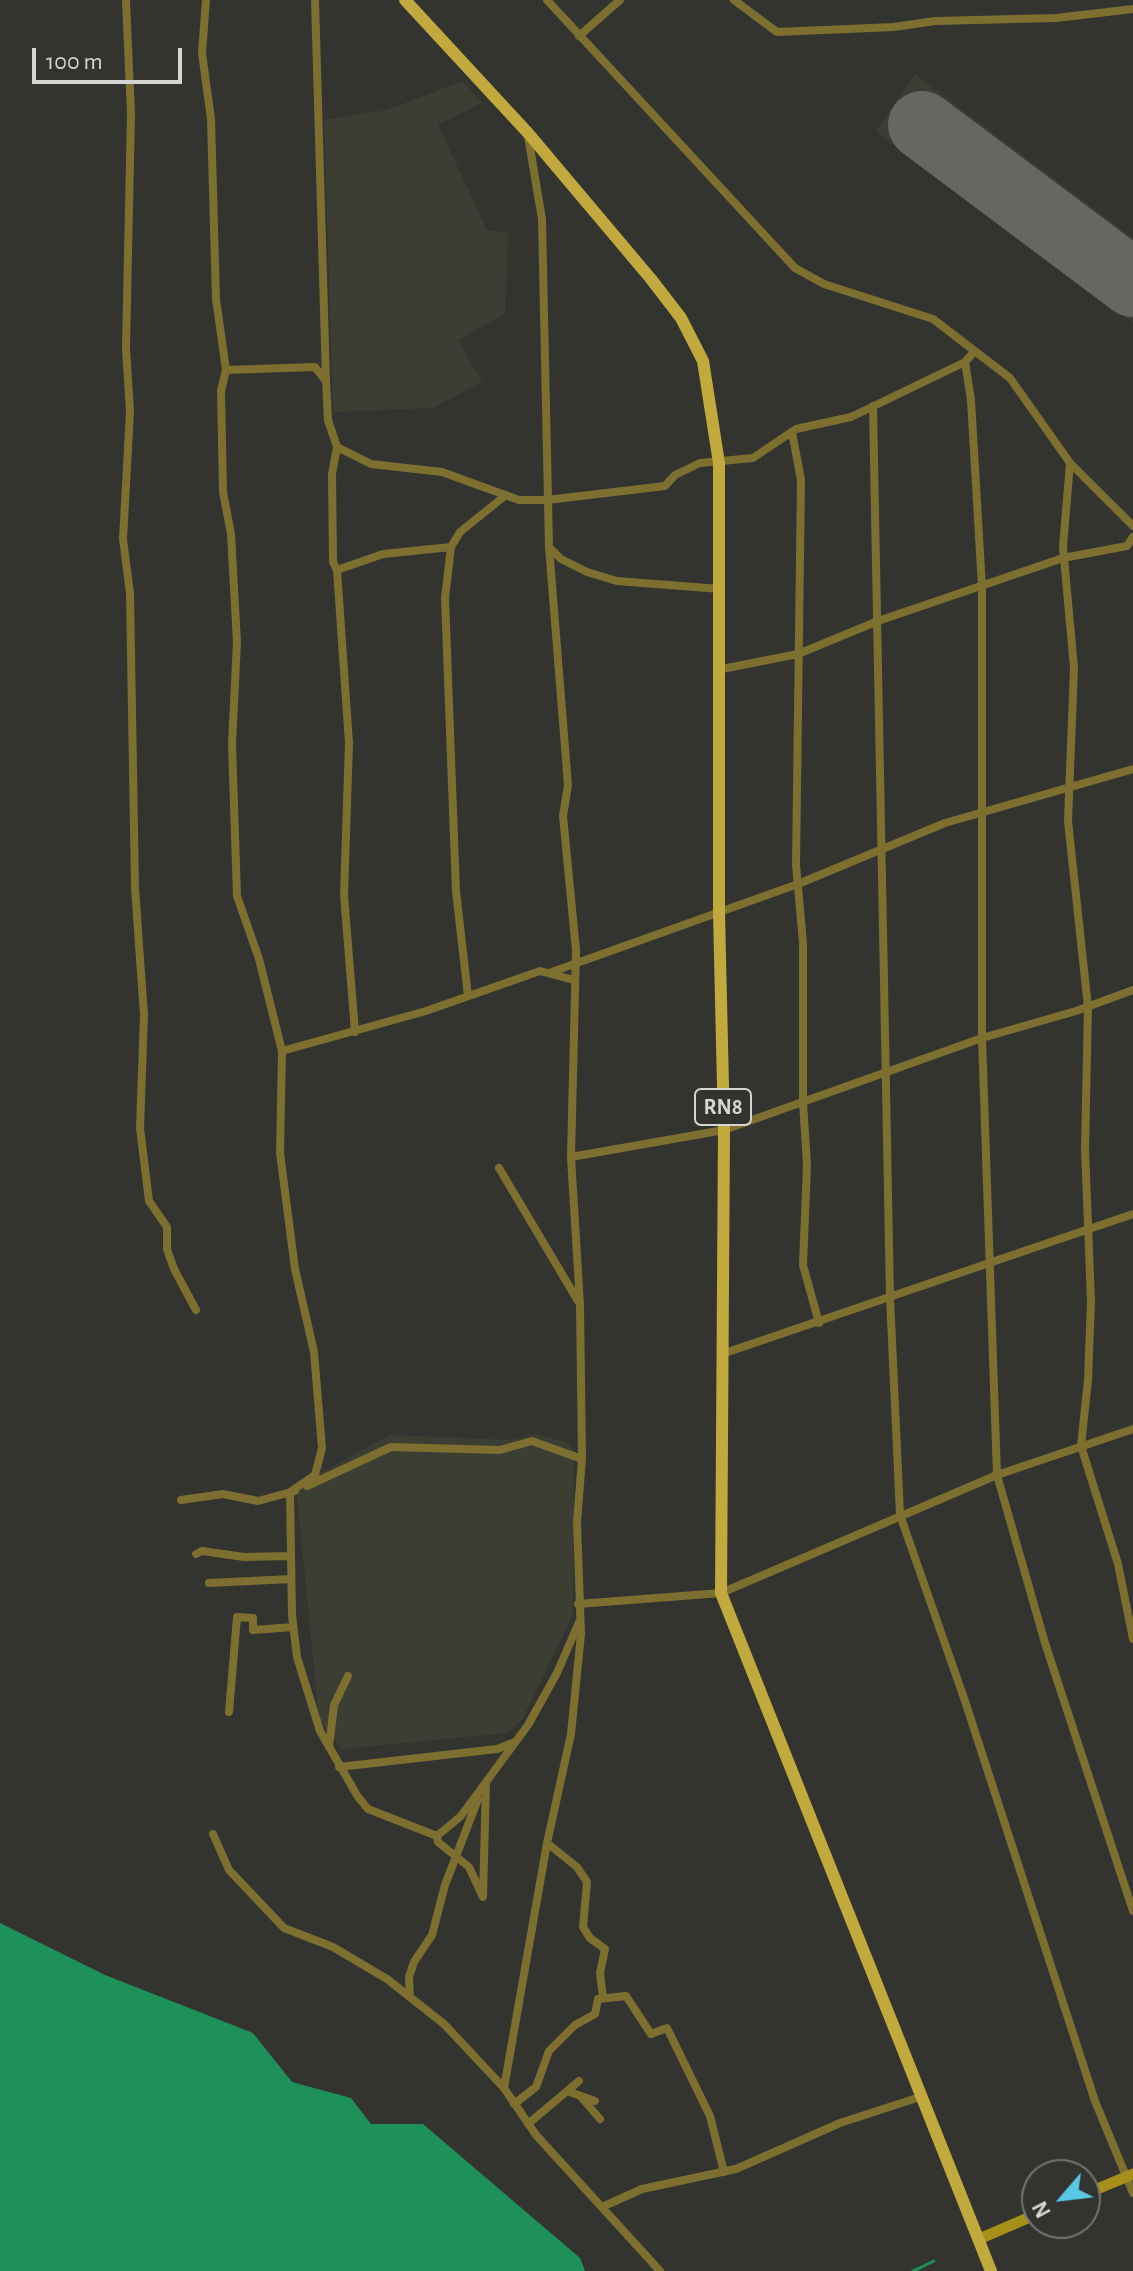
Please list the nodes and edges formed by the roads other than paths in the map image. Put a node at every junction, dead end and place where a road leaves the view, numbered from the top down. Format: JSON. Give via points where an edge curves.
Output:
{"nodes":[{"id":1,"x":126,"y":0,"type":"edge"},
{"id":2,"x":206,"y":0,"type":"edge"},
{"id":3,"x":315,"y":0,"type":"edge"},
{"id":4,"x":405,"y":0,"type":"edge"},
{"id":5,"x":547,"y":0,"type":"edge"},
{"id":6,"x":620,"y":0,"type":"edge"},
{"id":7,"x":734,"y":0,"type":"edge"},
{"id":8,"x":1129,"y":6,"type":"edge"},
{"id":9,"x":579,"y":36,"type":"junction"},
{"id":10,"x":528,"y":133,"type":"junction"},
{"id":11,"x":974,"y":352,"type":"junction"},
{"id":12,"x":965,"y":362,"type":"junction"},
{"id":13,"x":226,"y":370,"type":"junction"},
{"id":14,"x":326,"y":381,"type":"junction"},
{"id":15,"x":873,"y":406,"type":"junction"},
{"id":16,"x":792,"y":432,"type":"junction"},
{"id":17,"x":337,"y":447,"type":"junction"},
{"id":18,"x":719,"y":463,"type":"junction"},
{"id":19,"x":1070,"y":463,"type":"junction"},
{"id":20,"x":506,"y":495,"type":"junction"},
{"id":21,"x":547,"y":500,"type":"junction"},
{"id":22,"x":1133,"y":526,"type":"edge"},
{"id":23,"x":1133,"y":537,"type":"edge"},
{"id":24,"x":451,"y":547,"type":"junction"},
{"id":25,"x":549,"y":547,"type":"junction"},
{"id":26,"x":1063,"y":558,"type":"junction"},
{"id":27,"x":337,"y":570,"type":"junction"},
{"id":28,"x":982,"y":587,"type":"junction"},
{"id":29,"x":721,"y":589,"type":"junction"},
{"id":30,"x":878,"y":621,"type":"junction"},
{"id":31,"x":798,"y":654,"type":"junction"},
{"id":32,"x":722,"y":669,"type":"junction"},
{"id":33,"x":1133,"y":769,"type":"edge"},
{"id":34,"x":1068,"y":788,"type":"junction"},
{"id":35,"x":981,"y":813,"type":"junction"},
{"id":36,"x":882,"y":850,"type":"junction"},
{"id":37,"x":798,"y":884,"type":"junction"},
{"id":38,"x":719,"y":913,"type":"junction"},
{"id":39,"x":575,"y":962,"type":"junction"},
{"id":40,"x":549,"y":973,"type":"junction"},
{"id":41,"x":574,"y":980,"type":"junction"},
{"id":42,"x":1133,"y":990,"type":"edge"},
{"id":43,"x":468,"y":996,"type":"junction"},
{"id":44,"x":1088,"y":1007,"type":"junction"},
{"id":45,"x":355,"y":1032,"type":"junction"},
{"id":46,"x":982,"y":1038,"type":"junction"},
{"id":47,"x":282,"y":1051,"type":"junction"},
{"id":48,"x":887,"y":1071,"type":"junction"},
{"id":49,"x":803,"y":1102,"type":"junction"},
{"id":50,"x":724,"y":1130,"type":"junction"},
{"id":51,"x":571,"y":1157,"type":"junction"},
{"id":52,"x":499,"y":1168,"type":"dead end"},
{"id":53,"x":1133,"y":1214,"type":"edge"},
{"id":54,"x":1087,"y":1230,"type":"junction"},
{"id":55,"x":990,"y":1264,"type":"junction"},
{"id":56,"x":890,"y":1297,"type":"junction"},
{"id":57,"x":580,"y":1305,"type":"junction"},
{"id":58,"x":196,"y":1310,"type":"dead end"},
{"id":59,"x":819,"y":1323,"type":"junction"},
{"id":60,"x":722,"y":1354,"type":"junction"},
{"id":61,"x":1133,"y":1429,"type":"edge"},
{"id":62,"x":1081,"y":1446,"type":"junction"},
{"id":63,"x":582,"y":1459,"type":"junction"},
{"id":64,"x":997,"y":1475,"type":"junction"},
{"id":65,"x":290,"y":1492,"type":"junction"},
{"id":66,"x":181,"y":1500,"type":"dead end"},
{"id":67,"x":900,"y":1515,"type":"junction"},
{"id":68,"x":196,"y":1554,"type":"dead end"},
{"id":69,"x":289,"y":1556,"type":"junction"},
{"id":70,"x":291,"y":1579,"type":"junction"},
{"id":71,"x":209,"y":1583,"type":"dead end"},
{"id":72,"x":721,"y":1593,"type":"junction"},
{"id":73,"x":578,"y":1604,"type":"junction"},
{"id":74,"x":580,"y":1620,"type":"junction"},
{"id":75,"x":293,"y":1627,"type":"junction"},
{"id":76,"x":1133,"y":1639,"type":"edge"},
{"id":77,"x":348,"y":1676,"type":"dead end"},
{"id":78,"x":229,"y":1712,"type":"dead end"},
{"id":79,"x":515,"y":1742,"type":"junction"},
{"id":80,"x":329,"y":1750,"type":"junction"},
{"id":81,"x":339,"y":1767,"type":"junction"},
{"id":82,"x":483,"y":1787,"type":"junction"},
{"id":83,"x":213,"y":1834,"type":"dead end"},
{"id":84,"x":437,"y":1836,"type":"junction"},
{"id":85,"x":547,"y":1843,"type":"junction"},
{"id":86,"x":458,"y":1857,"type":"junction"},
{"id":87,"x":1133,"y":1911,"type":"edge"},
{"id":88,"x":410,"y":1997,"type":"junction"},
{"id":89,"x":603,"y":1998,"type":"junction"},
{"id":90,"x":579,"y":2081,"type":"dead end"},
{"id":91,"x":504,"y":2088,"type":"junction"},
{"id":92,"x":567,"y":2091,"type":"junction"},
{"id":93,"x":581,"y":2097,"type":"junction"},
{"id":94,"x":920,"y":2097,"type":"junction"},
{"id":95,"x":595,"y":2101,"type":"dead end"},
{"id":96,"x":514,"y":2104,"type":"junction"},
{"id":97,"x":600,"y":2119,"type":"dead end"},
{"id":98,"x":528,"y":2124,"type":"junction"},
{"id":99,"x":724,"y":2172,"type":"junction"},
{"id":100,"x":1130,"y":2176,"type":"edge"},
{"id":101,"x":1101,"y":2188,"type":"edge"},
{"id":102,"x":1133,"y":2193,"type":"edge"},
{"id":103,"x":602,"y":2207,"type":"junction"},
{"id":104,"x":1021,"y":2221,"type":"edge"},
{"id":105,"x":979,"y":2239,"type":"junction"},
{"id":106,"x":660,"y":2271,"type":"edge"},
{"id":107,"x":991,"y":2271,"type":"edge"}],
"edges":[{"from":1,"to":58,"type":"street","via":[[130,412],[123,539],[130,593],[135,888],[144,1005],[140,1128],[149,1201],[167,1227],[171,1259]]},
{"from":2,"to":13,"type":"street","via":[[202,53],[211,119],[216,299]]},
{"from":3,"to":14,"type":"street"},
{"from":4,"to":10,"type":"main road","number":"RN8"},
{"from":5,"to":9,"type":"street"},
{"from":6,"to":9,"type":"street"},
{"from":7,"to":8,"type":"street","via":[[777,32],[1056,18]]},
{"from":9,"to":11,"type":"street","via":[[795,268],[824,284],[933,319]]},
{"from":10,"to":18,"type":"main road","number":"RN8","via":[[681,318],[703,361]]},
{"from":10,"to":21,"type":"street","via":[[542,219]]},
{"from":11,"to":12,"type":"street"},
{"from":11,"to":19,"type":"street","via":[[1010,378]]},
{"from":12,"to":15,"type":"street"},
{"from":12,"to":28,"type":"street"},
{"from":13,"to":14,"type":"street","via":[[315,367]]},
{"from":13,"to":47,"type":"street","via":[[221,426],[237,642],[232,744],[237,896]]},
{"from":14,"to":17,"type":"street","via":[[328,420]]},
{"from":15,"to":16,"type":"street"},
{"from":15,"to":30,"type":"street"},
{"from":16,"to":18,"type":"street","via":[[753,458]]},
{"from":16,"to":31,"type":"street","via":[[801,480]]},
{"from":17,"to":20,"type":"street","via":[[371,464],[442,472]]},
{"from":17,"to":27,"type":"street","via":[[332,474]]},
{"from":18,"to":21,"type":"street","via":[[700,463],[665,486]]},
{"from":18,"to":29,"type":"main road","number":"RN8"},
{"from":19,"to":22,"type":"street"},
{"from":19,"to":26,"type":"street"},
{"from":20,"to":21,"type":"street"},
{"from":20,"to":24,"type":"street","via":[[460,532]]},
{"from":21,"to":25,"type":"street"},
{"from":23,"to":26,"type":"street","via":[[1127,546]]},
{"from":24,"to":27,"type":"street","via":[[383,554]]},
{"from":24,"to":43,"type":"street","via":[[445,598],[456,891]]},
{"from":25,"to":29,"type":"street","via":[[587,572],[617,581]]},
{"from":25,"to":39,"type":"street","via":[[568,785],[563,816]]},
{"from":26,"to":28,"type":"street"},
{"from":26,"to":34,"type":"street","via":[[1074,668]]},
{"from":27,"to":45,"type":"street","via":[[347,680],[344,895]]},
{"from":28,"to":30,"type":"street"},
{"from":28,"to":35,"type":"street"},
{"from":29,"to":32,"type":"main road","number":"RN8"},
{"from":30,"to":31,"type":"street"},
{"from":30,"to":36,"type":"street"},
{"from":31,"to":32,"type":"street"},
{"from":31,"to":37,"type":"street"},
{"from":32,"to":38,"type":"main road","number":"RN8"},
{"from":33,"to":34,"type":"street"},
{"from":34,"to":35,"type":"street"},
{"from":34,"to":44,"type":"street"},
{"from":35,"to":36,"type":"street"},
{"from":35,"to":46,"type":"street"},
{"from":36,"to":37,"type":"street"},
{"from":36,"to":48,"type":"street"},
{"from":37,"to":38,"type":"street"},
{"from":37,"to":49,"type":"street"},
{"from":38,"to":39,"type":"street"},
{"from":38,"to":50,"type":"main road","number":"RN8"},
{"from":39,"to":40,"type":"street"},
{"from":39,"to":41,"type":"street"},
{"from":40,"to":41,"type":"street"},
{"from":40,"to":43,"type":"street","via":[[540,971]]},
{"from":41,"to":51,"type":"street"},
{"from":42,"to":44,"type":"street"},
{"from":43,"to":45,"type":"street"},
{"from":44,"to":46,"type":"street"},
{"from":44,"to":54,"type":"street"},
{"from":45,"to":47,"type":"street"},
{"from":46,"to":48,"type":"street"},
{"from":46,"to":55,"type":"street"},
{"from":47,"to":65,"type":"street","via":[[280,1153],[295,1269],[314,1352],[322,1448],[315,1475]]},
{"from":48,"to":49,"type":"street"},
{"from":48,"to":56,"type":"street"},
{"from":49,"to":50,"type":"street"},
{"from":49,"to":59,"type":"street","via":[[803,1265]]},
{"from":50,"to":51,"type":"street"},
{"from":50,"to":60,"type":"main road","number":"RN8"},
{"from":51,"to":57,"type":"street"},
{"from":52,"to":57,"type":"street"},
{"from":53,"to":54,"type":"street"},
{"from":54,"to":55,"type":"street"},
{"from":54,"to":62,"type":"street","via":[[1089,1364]]},
{"from":55,"to":56,"type":"street"},
{"from":55,"to":64,"type":"street"},
{"from":56,"to":59,"type":"street"},
{"from":56,"to":67,"type":"street"},
{"from":57,"to":63,"type":"street"},
{"from":59,"to":60,"type":"street"},
{"from":60,"to":72,"type":"main road","number":"RN8"},
{"from":61,"to":62,"type":"street"},
{"from":62,"to":64,"type":"street"},
{"from":62,"to":76,"type":"street","via":[[1118,1564]]},
{"from":63,"to":65,"type":"street","via":[[532,1441],[500,1450],[391,1447]]},
{"from":63,"to":73,"type":"street"},
{"from":64,"to":67,"type":"street"},
{"from":64,"to":87,"type":"street","via":[[1045,1643]]},
{"from":65,"to":66,"type":"street","via":[[258,1501],[223,1494]]},
{"from":65,"to":69,"type":"street"},
{"from":67,"to":72,"type":"street"},
{"from":67,"to":100,"type":"street","via":[[1095,2101]]},
{"from":68,"to":69,"type":"street"},
{"from":69,"to":70,"type":"street"},
{"from":70,"to":71,"type":"street"},
{"from":70,"to":75,"type":"street"},
{"from":72,"to":73,"type":"street"},
{"from":72,"to":94,"type":"main road","number":"RN8"},
{"from":73,"to":74,"type":"street"},
{"from":74,"to":79,"type":"street","via":[[557,1673]]},
{"from":74,"to":85,"type":"street","via":[[571,1734]]},
{"from":75,"to":78,"type":"street","via":[[253,1630],[253,1618],[237,1617]]},
{"from":75,"to":80,"type":"street","via":[[302,1675]]},
{"from":77,"to":80,"type":"street","via":[[334,1705]]},
{"from":79,"to":81,"type":"street","via":[[497,1749]]},
{"from":79,"to":82,"type":"street"},
{"from":80,"to":81,"type":"street"},
{"from":81,"to":84,"type":"street","via":[[368,1809]]},
{"from":82,"to":84,"type":"street"},
{"from":82,"to":86,"type":"street"},
{"from":82,"to":86,"type":"street","via":[[483,1897],[469,1867]]},
{"from":83,"to":88,"type":"street","via":[[229,1870],[284,1928],[333,1947]]},
{"from":84,"to":86,"type":"street"},
{"from":85,"to":89,"type":"street","via":[[587,1882],[583,1927],[605,1949],[600,1973]]},
{"from":85,"to":91,"type":"street"},
{"from":86,"to":88,"type":"street","via":[[432,1935],[414,1962]]},
{"from":88,"to":91,"type":"street","via":[[444,2024]]},
{"from":89,"to":96,"type":"street","via":[[598,1999],[595,2014],[549,2051],[536,2087]]},
{"from":89,"to":99,"type":"street","via":[[626,1996],[651,2034],[667,2028],[710,2116]]},
{"from":90,"to":92,"type":"street"},
{"from":91,"to":96,"type":"street"},
{"from":92,"to":93,"type":"street"},
{"from":92,"to":98,"type":"street"},
{"from":93,"to":95,"type":"street"},
{"from":93,"to":97,"type":"street"},
{"from":94,"to":99,"type":"street","via":[[840,2123]]},
{"from":94,"to":105,"type":"main road","number":"RN8"},
{"from":96,"to":98,"type":"street"},
{"from":98,"to":103,"type":"street"},
{"from":99,"to":103,"type":"street","via":[[642,2189]]},
{"from":100,"to":101,"type":"street"},
{"from":100,"to":102,"type":"street"},
{"from":103,"to":106,"type":"street"},
{"from":104,"to":105,"type":"street"},
{"from":105,"to":107,"type":"main road","number":"RN8"}]}
